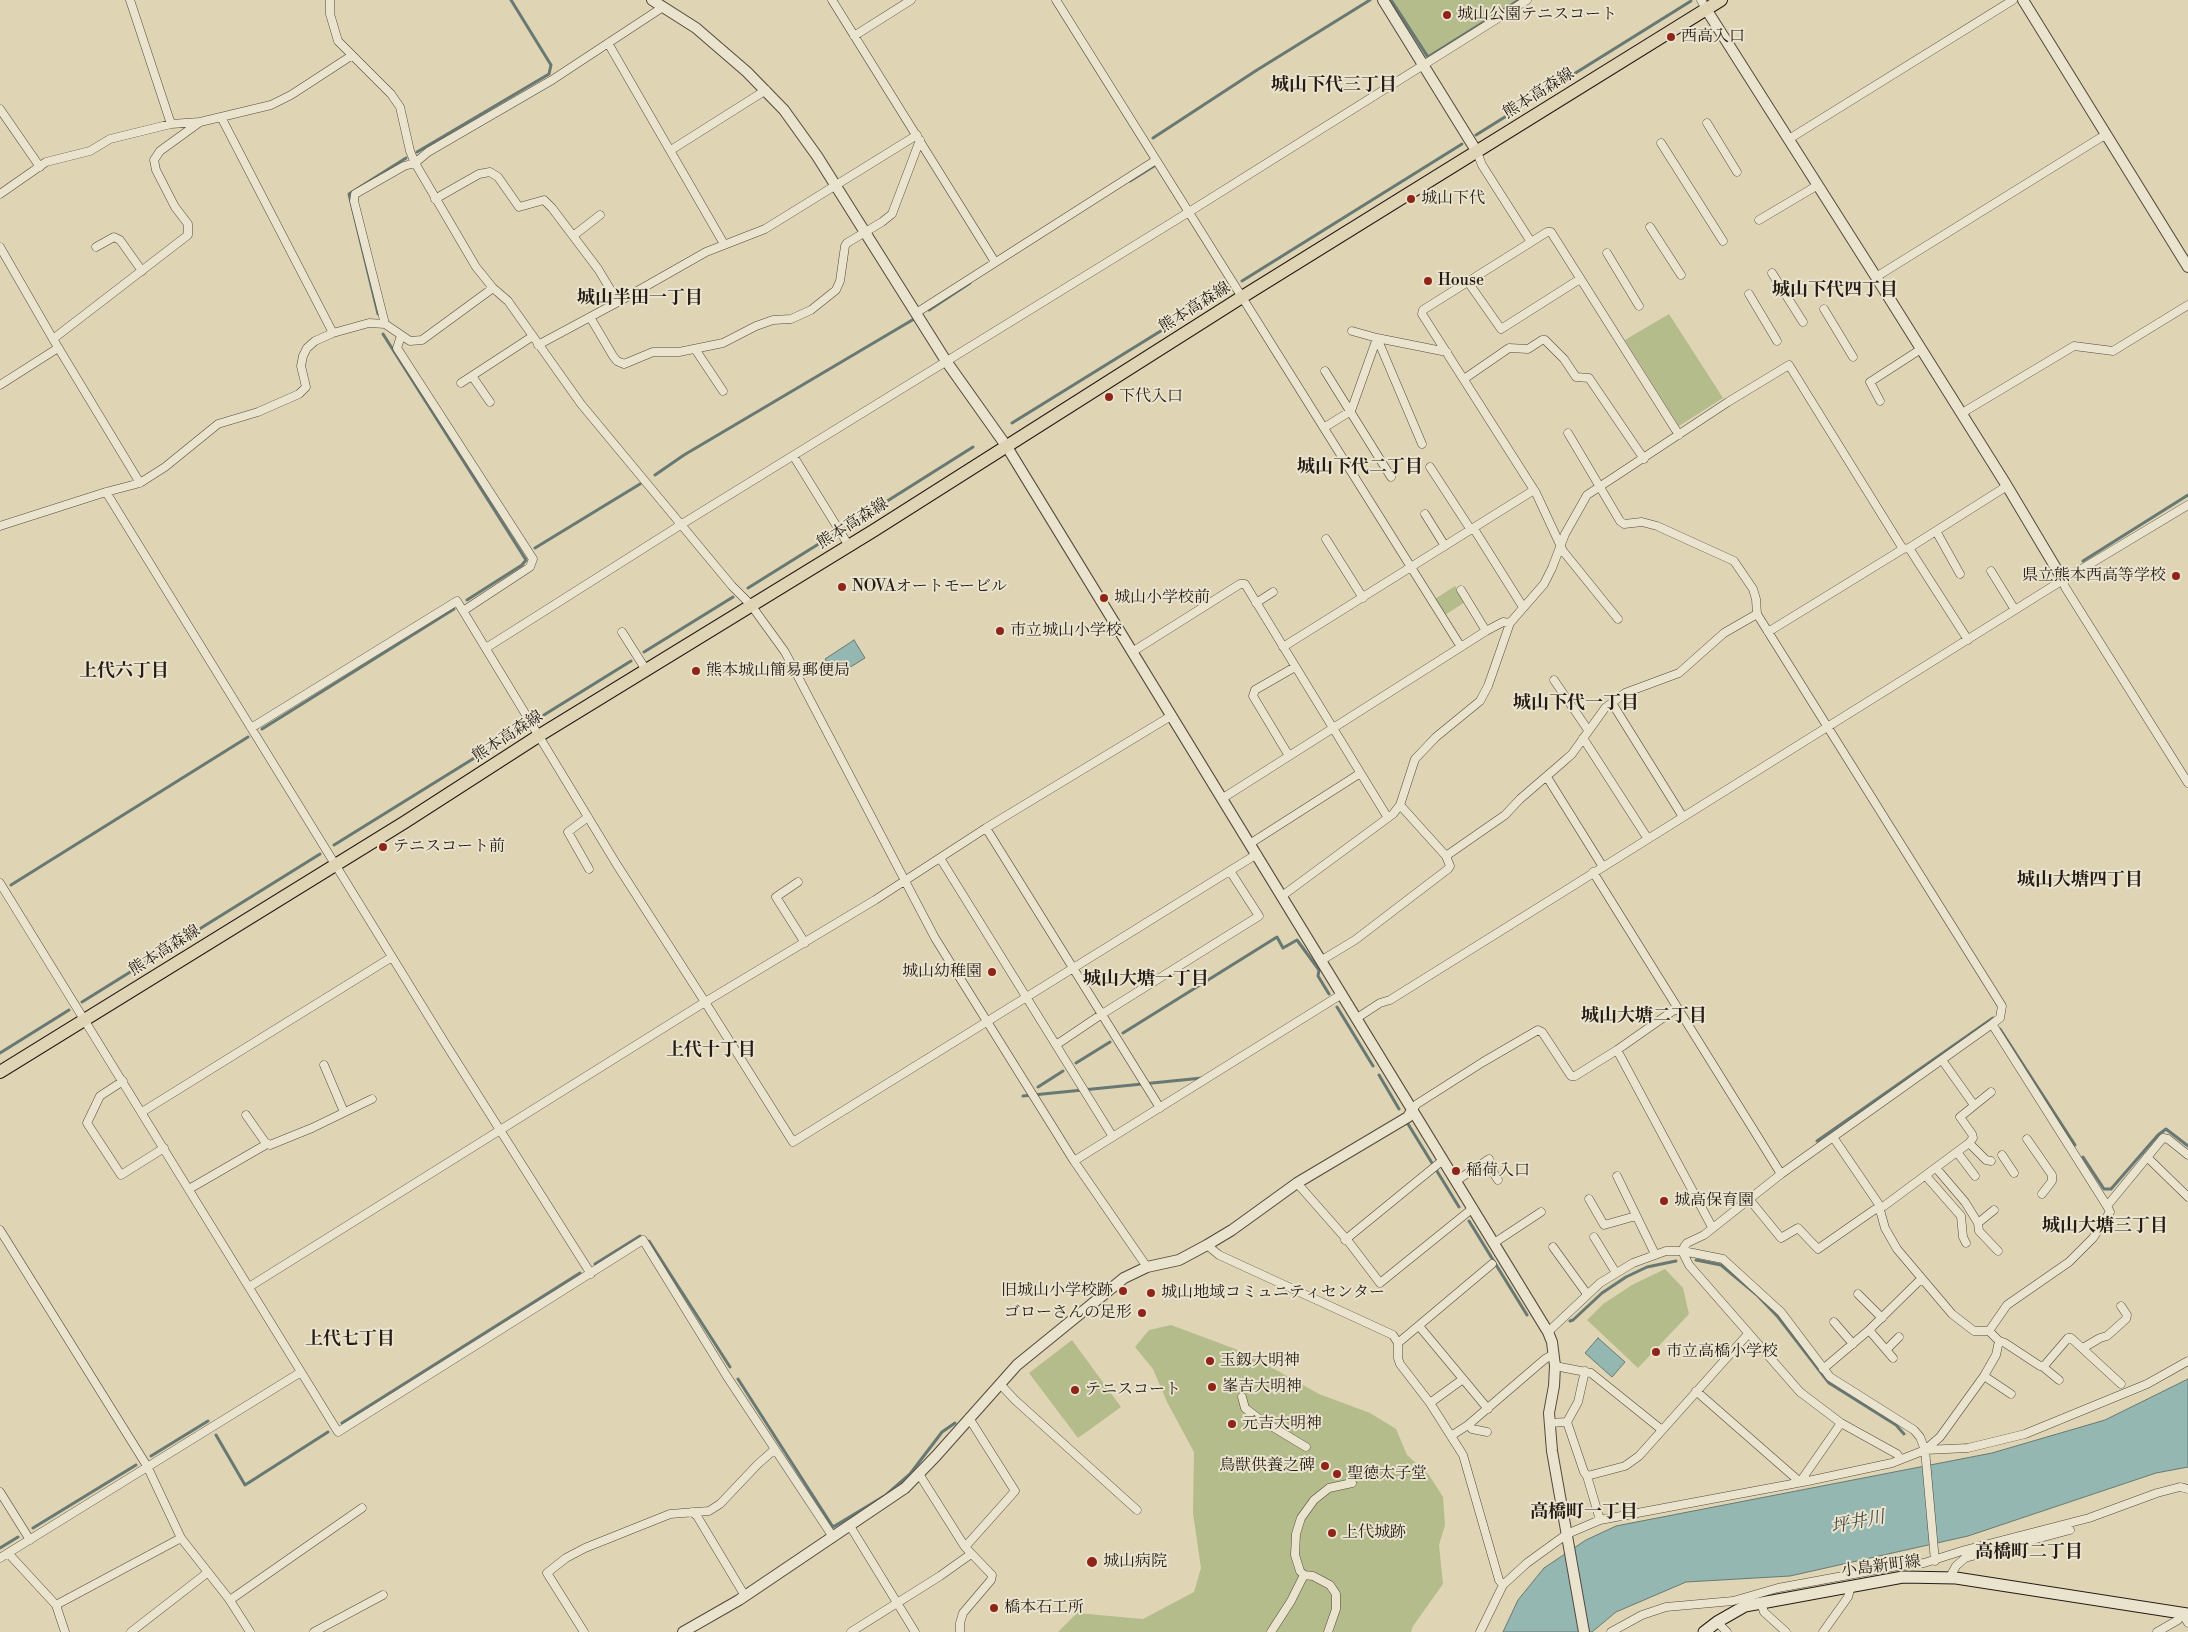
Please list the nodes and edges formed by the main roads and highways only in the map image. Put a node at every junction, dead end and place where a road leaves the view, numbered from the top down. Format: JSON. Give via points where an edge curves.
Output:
{"nodes":[{"id":1,"x":1721,"y":0,"type":"edge"},
{"id":2,"x":1703,"y":5,"type":"edge"},
{"id":3,"x":0,"y":1072,"type":"edge"},
{"id":4,"x":2186,"y":1617,"type":"edge"},
{"id":5,"x":1704,"y":1632,"type":"edge"}],
"edges":[{"from":1,"to":2,"type":"main road","name":"熊本高森線"},
{"from":2,"to":3,"type":"main road","name":"熊本高森線","via":[[1477,152],[849,546]]},
{"from":4,"to":5,"type":"main road","name":"小島新町線","via":[[1950,1577],[1903,1577],[1734,1606]]}]}
